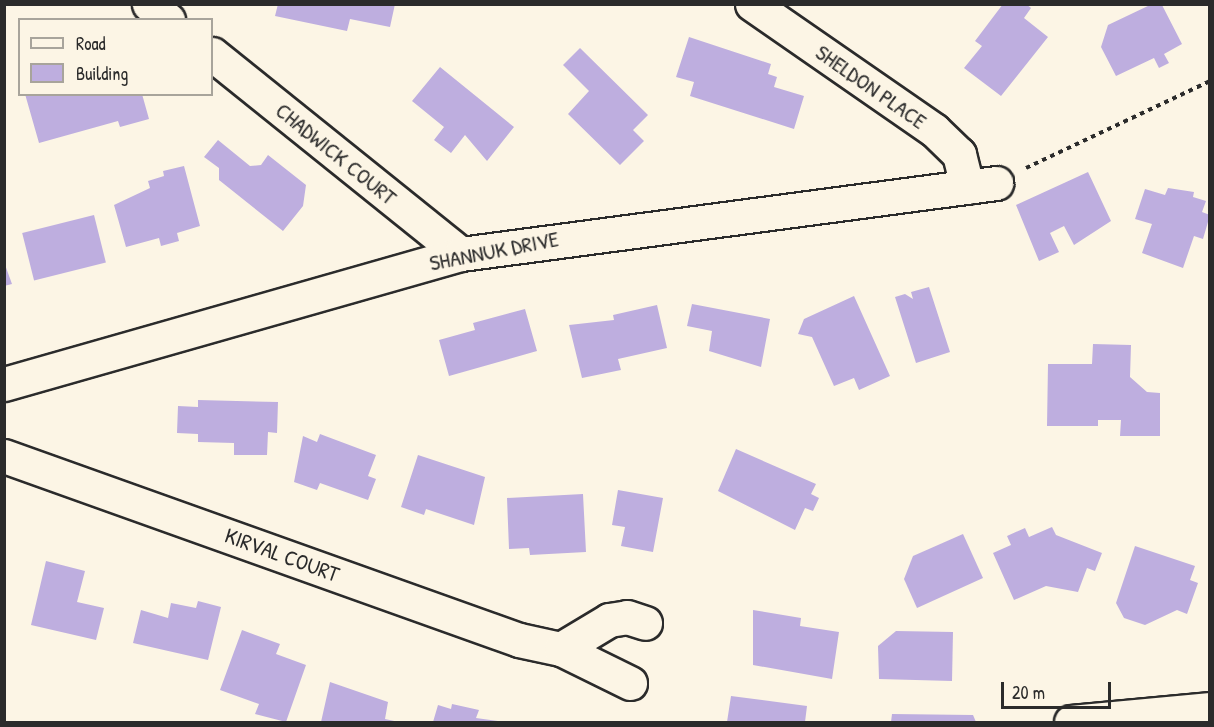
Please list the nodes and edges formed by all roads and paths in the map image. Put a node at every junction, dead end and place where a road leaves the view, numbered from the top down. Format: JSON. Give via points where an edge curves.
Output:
{"nodes":[{"id":1,"x":150,"y":4,"type":"edge"},
{"id":2,"x":752,"y":4,"type":"edge"},
{"id":3,"x":166,"y":18,"type":"edge"},
{"id":4,"x":213,"y":55,"type":"edge"},
{"id":5,"x":1209,"y":81,"type":"edge"},
{"id":6,"x":982,"y":185,"type":"junction"},
{"id":7,"x":461,"y":254,"type":"junction"},
{"id":8,"x":4,"y":384,"type":"edge"},
{"id":9,"x":4,"y":456,"type":"edge"},
{"id":10,"x":645,"y":623,"type":"dead end"},
{"id":11,"x":561,"y":649,"type":"junction"},
{"id":12,"x":630,"y":683,"type":"dead end"},
{"id":13,"x":1209,"y":709,"type":"edge"},
{"id":14,"x":1071,"y":722,"type":"edge"}],
"edges":[{"from":1,"to":3,"type":"street"},
{"from":2,"to":6,"type":"street","name":"SHELDON PLACE","via":[[934,130],[959,154]]},
{"from":4,"to":7,"type":"street","name":"CHADWICK COURT"},
{"from":5,"to":6,"type":"path"},
{"from":6,"to":7,"type":"street","name":"SHANNUK DRIVE"},
{"from":7,"to":8,"type":"street","name":"SHANNUK DRIVE"},
{"from":9,"to":11,"type":"street","name":"KIRVAL COURT","via":[[508,636]]},
{"from":10,"to":11,"type":"street","via":[[627,617],[609,620]]},
{"from":11,"to":12,"type":"street","name":"KIRVAL COURT"},
{"from":13,"to":14,"type":"street"}]}
